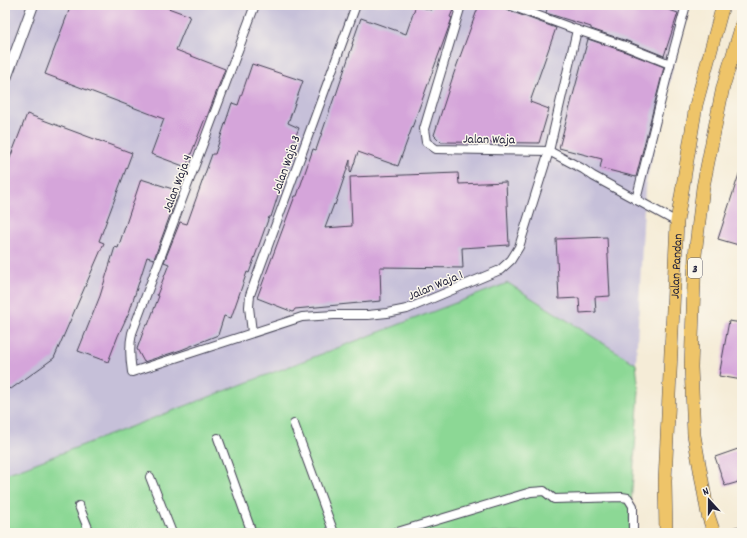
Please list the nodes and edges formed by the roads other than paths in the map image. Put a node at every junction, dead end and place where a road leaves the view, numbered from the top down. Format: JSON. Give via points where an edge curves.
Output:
{"nodes":[{"id":1,"x":33,"y":5,"type":"edge"},
{"id":2,"x":255,"y":5,"type":"edge"},
{"id":3,"x":356,"y":5,"type":"edge"},
{"id":4,"x":461,"y":5,"type":"edge"},
{"id":5,"x":509,"y":5,"type":"edge"},
{"id":6,"x":686,"y":5,"type":"edge"},
{"id":7,"x":723,"y":5,"type":"edge"},
{"id":8,"x":742,"y":25,"type":"edge"},
{"id":9,"x":577,"y":30,"type":"junction"},
{"id":10,"x":670,"y":64,"type":"junction"},
{"id":11,"x":5,"y":81,"type":"edge"},
{"id":12,"x":549,"y":151,"type":"junction"},
{"id":13,"x":636,"y":200,"type":"junction"},
{"id":14,"x":677,"y":222,"type":"junction"},
{"id":15,"x":252,"y":332,"type":"junction"},
{"id":16,"x":132,"y":372,"type":"joint"},
{"id":17,"x":294,"y":424,"type":"dead end"},
{"id":18,"x":218,"y":438,"type":"dead end"},
{"id":19,"x":150,"y":477,"type":"dead end"},
{"id":20,"x":79,"y":506,"type":"dead end"},
{"id":21,"x":742,"y":530,"type":"edge"},
{"id":22,"x":90,"y":533,"type":"edge"},
{"id":23,"x":172,"y":533,"type":"edge"},
{"id":24,"x":252,"y":533,"type":"edge"},
{"id":25,"x":334,"y":533,"type":"edge"},
{"id":26,"x":394,"y":533,"type":"edge"},
{"id":27,"x":633,"y":533,"type":"edge"},
{"id":28,"x":666,"y":533,"type":"edge"},
{"id":29,"x":714,"y":533,"type":"edge"},
{"id":30,"x":729,"y":533,"type":"edge"}],
"edges":[{"from":1,"to":11,"type":"street"},
{"from":2,"to":16,"type":"street","name":"Jalan Waja 4","via":[[132,333]]},
{"from":3,"to":15,"type":"street","name":"Jalan Waja 3","via":[[250,295]]},
{"from":4,"to":12,"type":"street","name":"Jalan Waja","via":[[424,129],[426,142],[436,149]]},
{"from":5,"to":9,"type":"street"},
{"from":6,"to":10,"type":"street"},
{"from":7,"to":14,"type":"highway","name":"Jalan Pandan","number":"3","via":[[696,105]]},
{"from":8,"to":29,"type":"highway","name":"Jalan Pandan","number":"3","via":[[723,87],[703,187],[695,255],[692,367],[694,435],[708,514]]},
{"from":9,"to":10,"type":"street"},
{"from":9,"to":12,"type":"street","name":"Jalan Waja 1"},
{"from":10,"to":13,"type":"street"},
{"from":12,"to":13,"type":"street","name":"Jalan Waja"},
{"from":12,"to":15,"type":"street","name":"Jalan Waja 1","via":[[520,247],[512,260],[500,270],[407,309],[368,315],[334,314],[302,317]]},
{"from":13,"to":14,"type":"street","name":"Jalan Waja"},
{"from":14,"to":28,"type":"highway","name":"Jalan Pandan","number":"3","via":[[665,481]]},
{"from":15,"to":16,"type":"street","name":"Jalan Waja 1"},
{"from":17,"to":25,"type":"street"},
{"from":18,"to":24,"type":"street"},
{"from":19,"to":23,"type":"street"},
{"from":20,"to":22,"type":"street"},
{"from":21,"to":30,"type":"street"},
{"from":26,"to":27,"type":"street","via":[[544,490],[554,499],[628,498],[633,506]]}]}
